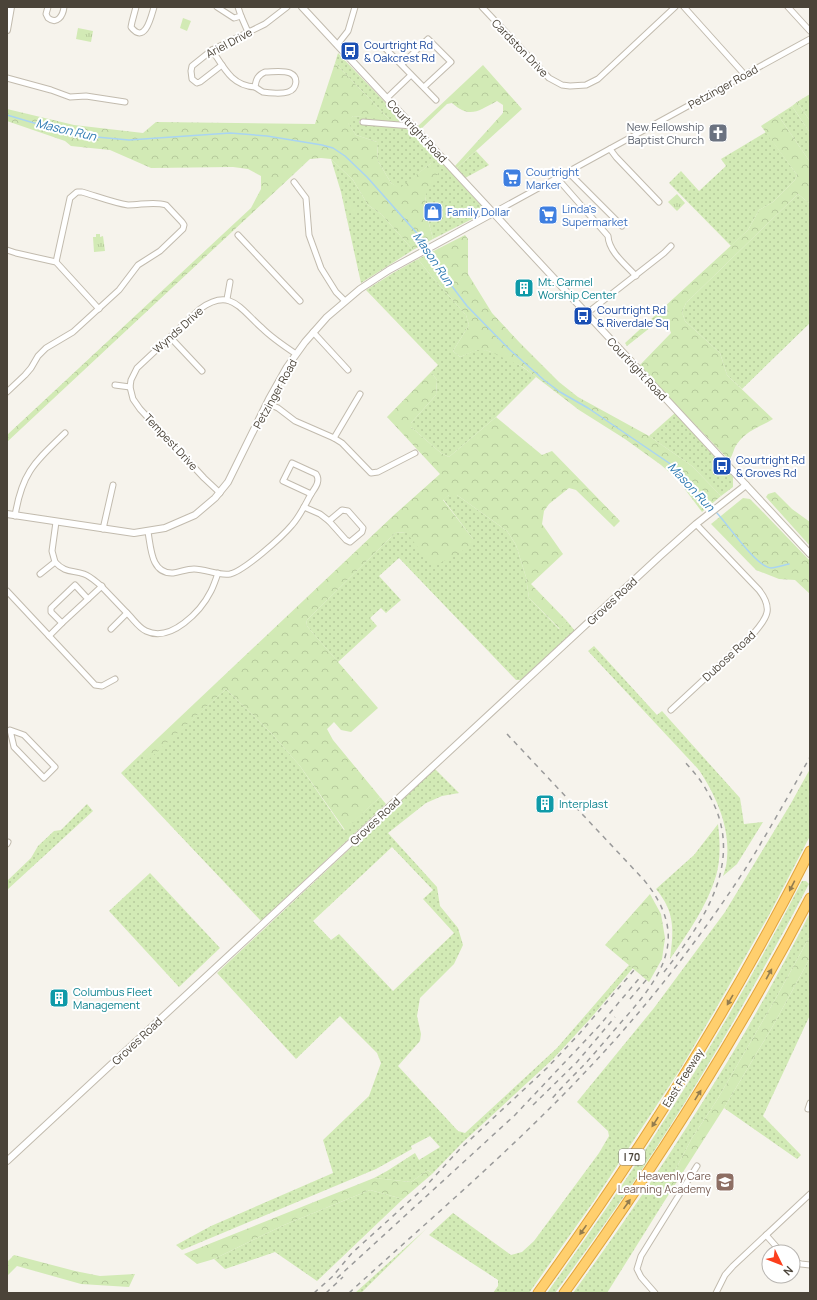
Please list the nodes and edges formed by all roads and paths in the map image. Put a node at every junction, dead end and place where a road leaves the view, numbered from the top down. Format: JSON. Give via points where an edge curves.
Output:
{"nodes":[{"id":1,"x":11,"y":7,"type":"edge"},
{"id":2,"x":48,"y":7,"type":"edge"},
{"id":3,"x":64,"y":7,"type":"edge"},
{"id":4,"x":136,"y":7,"type":"edge"},
{"id":5,"x":154,"y":7,"type":"edge"},
{"id":6,"x":217,"y":7,"type":"edge"},
{"id":7,"x":238,"y":7,"type":"edge"},
{"id":8,"x":288,"y":7,"type":"edge"},
{"id":9,"x":302,"y":7,"type":"edge"},
{"id":10,"x":355,"y":7,"type":"edge"},
{"id":11,"x":482,"y":7,"type":"edge"},
{"id":12,"x":676,"y":7,"type":"edge"},
{"id":13,"x":684,"y":7,"type":"edge"},
{"id":14,"x":788,"y":7,"type":"edge"},
{"id":15,"x":241,"y":16,"type":"junction"},
{"id":16,"x":7,"y":30,"type":"edge"},
{"id":17,"x":810,"y":31,"type":"edge"},
{"id":18,"x":248,"y":32,"type":"junction"},
{"id":19,"x":810,"y":39,"type":"edge"},
{"id":20,"x":337,"y":45,"type":"junction"},
{"id":21,"x":384,"y":46,"type":"dead end"},
{"id":22,"x":212,"y":50,"type":"junction"},
{"id":23,"x":402,"y":64,"type":"junction"},
{"id":24,"x":222,"y":65,"type":"junction"},
{"id":25,"x":411,"y":75,"type":"junction"},
{"id":26,"x":745,"y":75,"type":"junction"},
{"id":27,"x":7,"y":78,"type":"edge"},
{"id":28,"x":424,"y":86,"type":"junction"},
{"id":29,"x":255,"y":87,"type":"junction"},
{"id":30,"x":387,"y":98,"type":"junction"},
{"id":31,"x":436,"y":100,"type":"dead end"},
{"id":32,"x":125,"y":102,"type":"dead end"},
{"id":33,"x":363,"y":122,"type":"dead end"},
{"id":34,"x":412,"y":126,"type":"junction"},
{"id":35,"x":610,"y":149,"type":"junction"},
{"id":36,"x":568,"y":172,"type":"junction"},
{"id":37,"x":557,"y":178,"type":"junction"},
{"id":38,"x":294,"y":182,"type":"dead end"},
{"id":39,"x":659,"y":202,"type":"dead end"},
{"id":40,"x":493,"y":213,"type":"junction"},
{"id":41,"x":622,"y":226,"type":"dead end"},
{"id":42,"x":238,"y":234,"type":"dead end"},
{"id":43,"x":671,"y":246,"type":"dead end"},
{"id":44,"x":7,"y":250,"type":"edge"},
{"id":45,"x":56,"y":262,"type":"junction"},
{"id":46,"x":636,"y":276,"type":"junction"},
{"id":47,"x":230,"y":282,"type":"dead end"},
{"id":48,"x":226,"y":300,"type":"junction"},
{"id":49,"x":300,"y":301,"type":"dead end"},
{"id":50,"x":344,"y":301,"type":"junction"},
{"id":51,"x":99,"y":309,"type":"junction"},
{"id":52,"x":586,"y":314,"type":"junction"},
{"id":53,"x":313,"y":332,"type":"junction"},
{"id":54,"x":170,"y":337,"type":"junction"},
{"id":55,"x":296,"y":354,"type":"junction"},
{"id":56,"x":348,"y":370,"type":"dead end"},
{"id":57,"x":202,"y":371,"type":"dead end"},
{"id":58,"x":115,"y":385,"type":"dead end"},
{"id":59,"x":130,"y":387,"type":"junction"},
{"id":60,"x":7,"y":392,"type":"edge"},
{"id":61,"x":360,"y":394,"type":"dead end"},
{"id":62,"x":267,"y":403,"type":"junction"},
{"id":63,"x":65,"y":433,"type":"dead end"},
{"id":64,"x":334,"y":438,"type":"junction"},
{"id":65,"x":415,"y":453,"type":"dead end"},
{"id":66,"x":746,"y":485,"type":"junction"},
{"id":67,"x":113,"y":486,"type":"dead end"},
{"id":68,"x":220,"y":493,"type":"junction"},
{"id":69,"x":311,"y":494,"type":"junction"},
{"id":70,"x":304,"y":507,"type":"junction"},
{"id":71,"x":7,"y":514,"type":"edge"},
{"id":72,"x":15,"y":516,"type":"junction"},
{"id":73,"x":330,"y":521,"type":"junction"},
{"id":74,"x":56,"y":522,"type":"junction"},
{"id":75,"x":696,"y":524,"type":"junction"},
{"id":76,"x":104,"y":529,"type":"junction"},
{"id":77,"x":148,"y":532,"type":"junction"},
{"id":78,"x":810,"y":554,"type":"edge"},
{"id":79,"x":55,"y":562,"type":"junction"},
{"id":80,"x":218,"y":573,"type":"junction"},
{"id":81,"x":40,"y":574,"type":"dead end"},
{"id":82,"x":102,"y":586,"type":"junction"},
{"id":83,"x":7,"y":591,"type":"edge"},
{"id":84,"x":88,"y":599,"type":"junction"},
{"id":85,"x":127,"y":613,"type":"junction"},
{"id":86,"x":62,"y":623,"type":"junction"},
{"id":87,"x":111,"y":629,"type":"dead end"},
{"id":88,"x":49,"y":636,"type":"junction"},
{"id":89,"x":115,"y":679,"type":"dead end"},
{"id":90,"x":671,"y":710,"type":"dead end"},
{"id":91,"x":9,"y":729,"type":"edge"},
{"id":92,"x":810,"y":852,"type":"edge"},
{"id":93,"x":810,"y":898,"type":"edge"},
{"id":94,"x":810,"y":1102,"type":"edge"},
{"id":95,"x":808,"y":1109,"type":"dead end"},
{"id":96,"x":8,"y":1158,"type":"edge"},
{"id":97,"x":698,"y":1166,"type":"dead end"},
{"id":98,"x":810,"y":1194,"type":"edge"},
{"id":99,"x":766,"y":1235,"type":"junction"},
{"id":100,"x":774,"y":1244,"type":"edge"},
{"id":101,"x":538,"y":1293,"type":"edge"},
{"id":102,"x":564,"y":1293,"type":"edge"},
{"id":103,"x":655,"y":1293,"type":"edge"},
{"id":104,"x":716,"y":1293,"type":"edge"}],
"edges":[{"from":1,"to":16,"type":"street"},
{"from":2,"to":3,"type":"street","via":[[46,14],[54,20],[62,16]]},
{"from":4,"to":5,"type":"street","via":[[131,27],[139,33],[146,29]]},
{"from":6,"to":15,"type":"street","via":[[234,18]]},
{"from":7,"to":15,"type":"street"},
{"from":8,"to":18,"type":"street","name":"Ariel Drive","via":[[266,24]]},
{"from":9,"to":20,"type":"street","name":"Courtright Road"},
{"from":10,"to":20,"type":"street","via":[[348,31]]},
{"from":11,"to":12,"type":"street","name":"Cardston Drive","via":[[543,73],[555,82],[570,86],[586,85],[598,79]]},
{"from":13,"to":26,"type":"street"},
{"from":14,"to":17,"type":"street"},
{"from":15,"to":18,"type":"street"},
{"from":18,"to":22,"type":"street","name":"Ariel Drive"},
{"from":19,"to":26,"type":"street","name":"Petzinger Road"},
{"from":20,"to":30,"type":"street","name":"Courtright Road"},
{"from":21,"to":23,"type":"street"},
{"from":22,"to":24,"type":"street"},
{"from":22,"to":24,"type":"street","name":"Ariel Drive","via":[[192,66],[192,79],[194,82],[200,82]]},
{"from":23,"to":25,"type":"street"},
{"from":23,"to":28,"type":"street","via":[[428,39],[451,62]]},
{"from":24,"to":29,"type":"street","via":[[239,84]]},
{"from":25,"to":28,"type":"street"},
{"from":25,"to":30,"type":"street"},
{"from":26,"to":35,"type":"street","name":"Petzinger Road"},
{"from":27,"to":32,"type":"street","via":[[70,97],[86,96]]},
{"from":28,"to":31,"type":"street"},
{"from":29,"to":29,"type":"street","via":[[257,77],[265,72],[291,73],[296,82],[287,93],[262,92]]},
{"from":30,"to":34,"type":"street","name":"Courtright Road"},
{"from":33,"to":34,"type":"street"},
{"from":34,"to":40,"type":"street","name":"Courtright Road"},
{"from":35,"to":36,"type":"street","name":"Petzinger Road"},
{"from":35,"to":39,"type":"street"},
{"from":36,"to":37,"type":"street","name":"Petzinger Road"},
{"from":36,"to":41,"type":"street"},
{"from":37,"to":40,"type":"street","name":"Petzinger Road"},
{"from":37,"to":46,"type":"street","via":[[608,236],[612,251]]},
{"from":38,"to":50,"type":"street","via":[[306,198],[309,235],[321,268]]},
{"from":40,"to":50,"type":"street","name":"Petzinger Road","via":[[389,270]]},
{"from":40,"to":52,"type":"street","name":"Courtright Road"},
{"from":42,"to":49,"type":"street"},
{"from":43,"to":46,"type":"street"},
{"from":44,"to":45,"type":"street"},
{"from":45,"to":51,"type":"street"},
{"from":45,"to":51,"type":"street","via":[[70,198],[77,192],[122,204],[166,204],[184,225],[183,230],[160,251],[138,265],[119,290]]},
{"from":46,"to":52,"type":"street"},
{"from":47,"to":48,"type":"street"},
{"from":48,"to":54,"type":"street","name":"Wynds Drive","via":[[216,300],[205,305]]},
{"from":48,"to":55,"type":"street","via":[[241,307],[264,330]]},
{"from":50,"to":53,"type":"street","name":"Petzinger Road"},
{"from":51,"to":60,"type":"street","via":[[73,332],[46,348],[25,376]]},
{"from":52,"to":66,"type":"street","name":"Courtright Road"},
{"from":53,"to":55,"type":"street","name":"Petzinger Road"},
{"from":53,"to":56,"type":"street"},
{"from":54,"to":57,"type":"street"},
{"from":54,"to":59,"type":"street","name":"Wynds Drive","via":[[137,368]]},
{"from":55,"to":62,"type":"street","name":"Petzinger Road"},
{"from":58,"to":59,"type":"street"},
{"from":59,"to":68,"type":"street","name":"Tempest Drive","via":[[133,399],[140,409]]},
{"from":61,"to":64,"type":"street"},
{"from":62,"to":64,"type":"street","via":[[295,421]]},
{"from":62,"to":68,"type":"street","name":"Petzinger Road","via":[[235,471]]},
{"from":63,"to":72,"type":"street","via":[[28,473],[20,491]]},
{"from":64,"to":65,"type":"street","via":[[371,473]]},
{"from":66,"to":75,"type":"street","name":"Groves Road"},
{"from":66,"to":78,"type":"street","name":"Courtright Road"},
{"from":67,"to":76,"type":"street"},
{"from":68,"to":77,"type":"street","name":"Petzinger Road","via":[[206,507],[183,521]]},
{"from":69,"to":69,"type":"street","via":[[318,477],[292,463],[283,481]]},
{"from":69,"to":70,"type":"street"},
{"from":70,"to":73,"type":"street"},
{"from":70,"to":80,"type":"street","via":[[291,526],[253,561],[238,572]]},
{"from":71,"to":72,"type":"street","name":"Petzinger Road"},
{"from":72,"to":74,"type":"street","name":"Petzinger Road"},
{"from":73,"to":73,"type":"street","via":[[348,541],[352,541],[363,530],[346,510],[342,510]]},
{"from":74,"to":76,"type":"street","name":"Petzinger Road"},
{"from":74,"to":79,"type":"street","via":[[52,551]]},
{"from":75,"to":90,"type":"street","name":"Dubose Road","via":[[759,590],[766,599],[768,610],[760,627]]},
{"from":75,"to":96,"type":"street","name":"Groves Road"},
{"from":76,"to":77,"type":"street","name":"Petzinger Road"},
{"from":77,"to":80,"type":"street","via":[[153,558],[161,571],[176,573],[188,569],[202,569]]},
{"from":79,"to":81,"type":"street"},
{"from":79,"to":82,"type":"street","via":[[67,571],[84,574]]},
{"from":80,"to":85,"type":"street","via":[[211,591],[197,610],[181,626],[169,633],[155,634],[146,631]]},
{"from":82,"to":84,"type":"street"},
{"from":82,"to":85,"type":"street"},
{"from":83,"to":88,"type":"street"},
{"from":84,"to":86,"type":"street"},
{"from":84,"to":86,"type":"street","via":[[75,585],[52,607],[51,612]]},
{"from":85,"to":87,"type":"street"},
{"from":86,"to":88,"type":"street"},
{"from":88,"to":89,"type":"street","via":[[97,686]]},
{"from":91,"to":91,"type":"street","via":[[24,735],[55,767],[44,778],[14,747]]},
{"from":92,"to":101,"type":"highway","name":"East Freeway","number":"I 70","one_way":true,"via":[[746,972],[685,1075],[600,1206]]},
{"from":102,"to":93,"type":"highway","name":"East Freeway","number":"I 70","one_way":true,"via":[[682,1122],[736,1033]]},
{"from":94,"to":95,"type":"street"},
{"from":97,"to":103,"type":"street","via":[[641,1256],[637,1269]]},
{"from":98,"to":99,"type":"street"},
{"from":99,"to":100,"type":"street"},
{"from":99,"to":104,"type":"street","via":[[725,1275]]}]}
